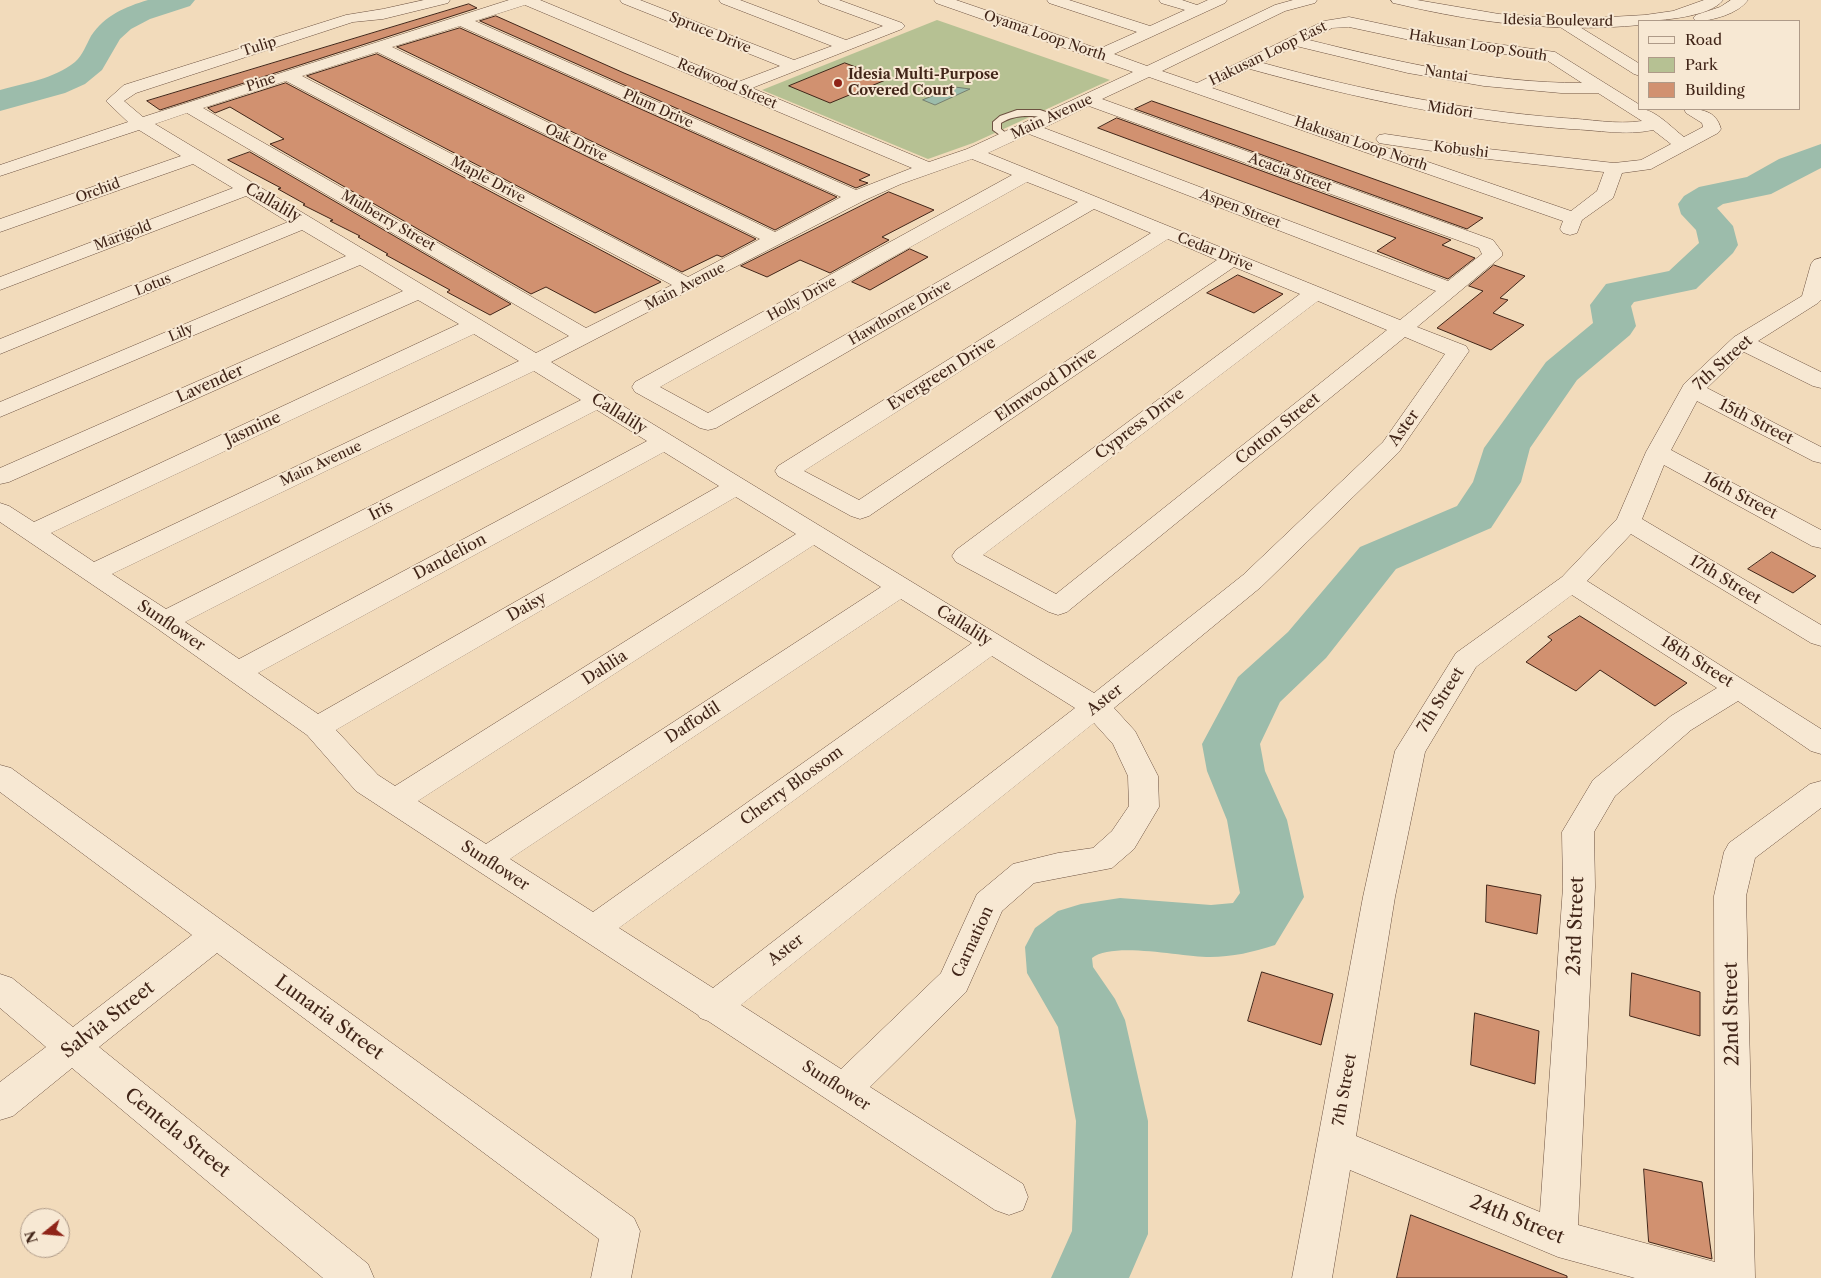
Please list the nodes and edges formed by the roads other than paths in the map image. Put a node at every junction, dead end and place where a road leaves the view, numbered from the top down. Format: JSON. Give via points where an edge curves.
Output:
{"nodes":[{"id":1,"x":443,"y":0,"type":"edge"},
{"id":2,"x":525,"y":0,"type":"edge"},
{"id":3,"x":626,"y":0,"type":"edge"},
{"id":4,"x":726,"y":0,"type":"edge"},
{"id":5,"x":825,"y":0,"type":"edge"},
{"id":6,"x":941,"y":0,"type":"edge"},
{"id":7,"x":1054,"y":0,"type":"edge"},
{"id":8,"x":1166,"y":0,"type":"edge"},
{"id":9,"x":1220,"y":0,"type":"edge"},
{"id":10,"x":1310,"y":0,"type":"edge"},
{"id":11,"x":1716,"y":0,"type":"edge"},
{"id":12,"x":1739,"y":0,"type":"edge"},
{"id":13,"x":1391,"y":1,"type":"edge"},
{"id":14,"x":1285,"y":4,"type":"edge"},
{"id":15,"x":1199,"y":10,"type":"junction"},
{"id":16,"x":460,"y":20,"type":"junction"},
{"id":17,"x":1692,"y":20,"type":"edge"},
{"id":18,"x":1338,"y":21,"type":"joint"},
{"id":19,"x":1570,"y":27,"type":"junction"},
{"id":20,"x":1638,"y":28,"type":"edge"},
{"id":21,"x":1151,"y":32,"type":"junction"},
{"id":22,"x":1294,"y":41,"type":"junction"},
{"id":23,"x":377,"y":46,"type":"junction"},
{"id":24,"x":847,"y":46,"type":"junction"},
{"id":25,"x":1100,"y":55,"type":"junction"},
{"id":26,"x":1249,"y":64,"type":"junction"},
{"id":27,"x":794,"y":66,"type":"junction"},
{"id":28,"x":1148,"y":71,"type":"junction"},
{"id":29,"x":1638,"y":71,"type":"edge"},
{"id":30,"x":288,"y":75,"type":"junction"},
{"id":31,"x":738,"y":88,"type":"junction"},
{"id":32,"x":1199,"y":88,"type":"junction"},
{"id":33,"x":1600,"y":88,"type":"junction"},
{"id":34,"x":1088,"y":100,"type":"junction"},
{"id":35,"x":189,"y":106,"type":"junction"},
{"id":36,"x":1694,"y":110,"type":"edge"},
{"id":37,"x":1054,"y":116,"type":"junction"},
{"id":38,"x":140,"y":123,"type":"junction"},
{"id":39,"x":1656,"y":124,"type":"junction"},
{"id":40,"x":1310,"y":126,"type":"junction"},
{"id":41,"x":1029,"y":128,"type":"junction"},
{"id":42,"x":1008,"y":138,"type":"junction"},
{"id":43,"x":1683,"y":145,"type":"junction"},
{"id":44,"x":973,"y":153,"type":"junction"},
{"id":45,"x":196,"y":156,"type":"junction"},
{"id":46,"x":928,"y":168,"type":"junction"},
{"id":47,"x":1614,"y":168,"type":"junction"},
{"id":48,"x":0,"y":170,"type":"edge"},
{"id":49,"x":1026,"y":174,"type":"junction"},
{"id":50,"x":247,"y":189,"type":"junction"},
{"id":51,"x":856,"y":197,"type":"junction"},
{"id":52,"x":1092,"y":202,"type":"junction"},
{"id":53,"x":305,"y":222,"type":"junction"},
{"id":54,"x":0,"y":226,"type":"edge"},
{"id":55,"x":1166,"y":232,"type":"junction"},
{"id":56,"x":775,"y":240,"type":"junction"},
{"id":57,"x":1490,"y":248,"type":"joint"},
{"id":58,"x":362,"y":257,"type":"junction"},
{"id":59,"x":1232,"y":259,"type":"junction"},
{"id":60,"x":1821,"y":264,"type":"edge"},
{"id":61,"x":0,"y":284,"type":"edge"},
{"id":62,"x":688,"y":285,"type":"junction"},
{"id":63,"x":1452,"y":289,"type":"junction"},
{"id":64,"x":420,"y":292,"type":"junction"},
{"id":65,"x":1315,"y":293,"type":"junction"},
{"id":66,"x":1816,"y":301,"type":"edge"},
{"id":67,"x":475,"y":326,"type":"junction"},
{"id":68,"x":1403,"y":329,"type":"junction"},
{"id":69,"x":586,"y":337,"type":"junction"},
{"id":70,"x":1742,"y":342,"type":"junction"},
{"id":71,"x":0,"y":347,"type":"edge"},
{"id":72,"x":1458,"y":351,"type":"joint"},
{"id":73,"x":535,"y":362,"type":"junction"},
{"id":74,"x":1821,"y":381,"type":"edge"},
{"id":75,"x":1692,"y":389,"type":"junction"},
{"id":76,"x":598,"y":401,"type":"junction"},
{"id":77,"x":0,"y":410,"type":"edge"},
{"id":78,"x":708,"y":423,"type":"joint"},
{"id":79,"x":664,"y":442,"type":"junction"},
{"id":80,"x":1658,"y":452,"type":"junction"},
{"id":81,"x":1821,"y":456,"type":"edge"},
{"id":82,"x":0,"y":477,"type":"edge"},
{"id":83,"x":737,"y":486,"type":"junction"},
{"id":84,"x":0,"y":511,"type":"edge"},
{"id":85,"x":860,"y":511,"type":"joint"},
{"id":86,"x":1628,"y":522,"type":"junction"},
{"id":87,"x":31,"y":533,"type":"junction"},
{"id":88,"x":814,"y":534,"type":"junction"},
{"id":89,"x":1821,"y":540,"type":"edge"},
{"id":90,"x":92,"y":573,"type":"junction"},
{"id":91,"x":1571,"y":583,"type":"junction"},
{"id":92,"x":900,"y":586,"type":"junction"},
{"id":93,"x":1058,"y":606,"type":"joint"},
{"id":94,"x":165,"y":621,"type":"junction"},
{"id":95,"x":1821,"y":637,"type":"edge"},
{"id":96,"x":991,"y":643,"type":"junction"},
{"id":97,"x":237,"y":672,"type":"junction"},
{"id":98,"x":1738,"y":688,"type":"junction"},
{"id":99,"x":1096,"y":707,"type":"junction"},
{"id":100,"x":317,"y":728,"type":"junction"},
{"id":101,"x":1821,"y":743,"type":"edge"},
{"id":102,"x":0,"y":776,"type":"edge"},
{"id":103,"x":1821,"y":792,"type":"edge"},
{"id":104,"x":395,"y":801,"type":"junction"},
{"id":105,"x":485,"y":860,"type":"junction"},
{"id":106,"x":594,"y":930,"type":"junction"},
{"id":107,"x":216,"y":935,"type":"junction"},
{"id":108,"x":0,"y":988,"type":"edge"},
{"id":109,"x":712,"y":1008,"type":"junction"},
{"id":110,"x":73,"y":1048,"type":"junction"},
{"id":111,"x":843,"y":1090,"type":"junction"},
{"id":112,"x":0,"y":1104,"type":"edge"},
{"id":113,"x":1336,"y":1146,"type":"junction"},
{"id":114,"x":1009,"y":1198,"type":"dead end"},
{"id":115,"x":1558,"y":1238,"type":"junction"},
{"id":116,"x":354,"y":1278,"type":"edge"},
{"id":117,"x":610,"y":1278,"type":"edge"},
{"id":118,"x":1312,"y":1278,"type":"edge"},
{"id":119,"x":1705,"y":1278,"type":"edge"},
{"id":120,"x":1735,"y":1278,"type":"edge"}],
"edges":[{"from":1,"to":38,"type":"street","name":"Tulip","via":[[351,18],[130,89],[114,102]]},
{"from":2,"to":16,"type":"street","name":"Pine"},
{"from":2,"to":31,"type":"street","name":"Redwood Street"},
{"from":3,"to":27,"type":"street","name":"Spruce Drive"},
{"from":4,"to":24,"type":"street"},
{"from":5,"to":24,"type":"street","via":[[896,26]]},
{"from":6,"to":25,"type":"street","name":"Oyama Loop North"},
{"from":7,"to":21,"type":"street"},
{"from":8,"to":15,"type":"street"},
{"from":9,"to":15,"type":"street"},
{"from":10,"to":14,"type":"street","name":"Main Avenue"},
{"from":11,"to":19,"type":"street","name":"Idesia Boulevard","via":[[1699,9],[1666,17]]},
{"from":12,"to":17,"type":"street","via":[[1715,14]]},
{"from":13,"to":19,"type":"street","name":"Idesia Boulevard","via":[[1422,12],[1475,22],[1528,29]]},
{"from":14,"to":28,"type":"street","name":"Main Avenue"},
{"from":15,"to":21,"type":"street"},
{"from":16,"to":23,"type":"street","name":"Pine"},
{"from":16,"to":51,"type":"street","name":"Plum Drive"},
{"from":18,"to":22,"type":"street","name":"Hakusan Loop East"},
{"from":18,"to":33,"type":"street","name":"Hakusan Loop South","via":[[1438,41],[1549,55]]},
{"from":19,"to":20,"type":"street","name":"Idesia Boulevard"},
{"from":19,"to":29,"type":"street"},
{"from":21,"to":25,"type":"street"},
{"from":22,"to":26,"type":"street","name":"Hakusan Loop East"},
{"from":22,"to":33,"type":"street","name":"Nantai","via":[[1406,68],[1462,77]]},
{"from":23,"to":30,"type":"street","name":"Pine"},
{"from":23,"to":56,"type":"street","name":"Oak Drive"},
{"from":24,"to":27,"type":"street"},
{"from":25,"to":28,"type":"street","name":"Oyama Loop North"},
{"from":26,"to":32,"type":"street","name":"Hakusan Loop East"},
{"from":26,"to":39,"type":"street","name":"Midori","via":[[1327,86],[1494,117],[1644,128]]},
{"from":27,"to":31,"type":"street"},
{"from":28,"to":32,"type":"street","name":"Hakusan Loop North"},
{"from":28,"to":34,"type":"street","name":"Main Avenue"},
{"from":30,"to":35,"type":"street","name":"Pine"},
{"from":30,"to":62,"type":"street","name":"Maple Drive"},
{"from":31,"to":46,"type":"street","name":"Redwood Street"},
{"from":32,"to":40,"type":"street","name":"Hakusan Loop North"},
{"from":33,"to":39,"type":"street","name":"Hakusan Loop South"},
{"from":34,"to":37,"type":"street","name":"Main Avenue"},
{"from":34,"to":57,"type":"street","name":"Acacia Street"},
{"from":35,"to":38,"type":"street","name":"Pine"},
{"from":35,"to":69,"type":"street","name":"Mulberry Street"},
{"from":36,"to":43,"type":"street","name":"Kobushi","via":[[1710,121],[1712,129]]},
{"from":37,"to":41,"type":"street","name":"Main Avenue"},
{"from":37,"to":42,"type":"lane","via":[[1026,112],[1002,118],[996,126]]},
{"from":38,"to":45,"type":"street","name":"Callalily"},
{"from":38,"to":48,"type":"street","name":"Pine"},
{"from":39,"to":43,"type":"street","name":"Hakusan Loop South"},
{"from":40,"to":47,"type":"street","name":"Kobushi","via":[[1421,145]]},
{"from":40,"to":47,"type":"street","name":"Hakusan Loop North","via":[[1572,224],[1606,194]]},
{"from":41,"to":42,"type":"street","name":"Main Avenue"},
{"from":41,"to":63,"type":"street","name":"Aspen Street"},
{"from":42,"to":44,"type":"street","name":"Main Avenue"},
{"from":43,"to":47,"type":"street","name":"Kobushi","via":[[1645,165]]},
{"from":44,"to":46,"type":"street","name":"Main Avenue"},
{"from":44,"to":49,"type":"street","name":"Cedar Drive"},
{"from":45,"to":50,"type":"street","name":"Callalily"},
{"from":45,"to":54,"type":"street","name":"Orchid"},
{"from":46,"to":51,"type":"street","name":"Main Avenue"},
{"from":49,"to":52,"type":"street","name":"Cedar Drive"},
{"from":49,"to":78,"type":"street","name":"Holly Drive","via":[[643,387]]},
{"from":50,"to":53,"type":"street","name":"Callalily"},
{"from":50,"to":61,"type":"street","name":"Marigold"},
{"from":51,"to":56,"type":"street","name":"Main Avenue"},
{"from":52,"to":55,"type":"street","name":"Cedar Drive"},
{"from":52,"to":78,"type":"street","name":"Hawthorne Drive"},
{"from":53,"to":58,"type":"street","name":"Callalily"},
{"from":53,"to":71,"type":"street","name":"Lotus"},
{"from":55,"to":59,"type":"street","name":"Cedar Drive"},
{"from":55,"to":85,"type":"street","name":"Evergreen Drive","via":[[787,471]]},
{"from":56,"to":62,"type":"street","name":"Main Avenue"},
{"from":57,"to":63,"type":"street","name":"Cotton Street","via":[[1492,256]]},
{"from":58,"to":64,"type":"street","name":"Callalily"},
{"from":58,"to":77,"type":"street","name":"Lily"},
{"from":59,"to":65,"type":"street","name":"Cedar Drive"},
{"from":59,"to":85,"type":"street","name":"Elmwood Drive"},
{"from":60,"to":66,"type":"street","name":"7th Street"},
{"from":62,"to":69,"type":"street","name":"Main Avenue"},
{"from":63,"to":68,"type":"street","name":"Cotton Street"},
{"from":64,"to":67,"type":"street","name":"Callalily"},
{"from":64,"to":82,"type":"street","name":"Lavender"},
{"from":65,"to":68,"type":"street","name":"Cedar Drive"},
{"from":65,"to":93,"type":"street","name":"Cypress Drive","via":[[965,556]]},
{"from":66,"to":70,"type":"street","name":"7th Street"},
{"from":67,"to":73,"type":"street","name":"Callalily"},
{"from":67,"to":87,"type":"street","name":"Jasmine"},
{"from":68,"to":72,"type":"street","name":"Cedar Drive"},
{"from":68,"to":93,"type":"street","name":"Cotton Street"},
{"from":69,"to":73,"type":"street","name":"Main Avenue"},
{"from":70,"to":74,"type":"street"},
{"from":70,"to":75,"type":"street","name":"7th Street"},
{"from":72,"to":99,"type":"street","name":"Aster","via":[[1391,447],[1252,581]]},
{"from":73,"to":76,"type":"street","name":"Callalily"},
{"from":73,"to":90,"type":"street","name":"Main Avenue"},
{"from":75,"to":80,"type":"street","name":"7th Street"},
{"from":75,"to":81,"type":"street","name":"15th Street"},
{"from":76,"to":79,"type":"street","name":"Callalily"},
{"from":76,"to":94,"type":"street","name":"Iris"},
{"from":79,"to":83,"type":"street","name":"Callalily"},
{"from":79,"to":97,"type":"street","name":"Dandelion"},
{"from":80,"to":86,"type":"street","name":"7th Street"},
{"from":80,"to":89,"type":"street","name":"16th Street"},
{"from":83,"to":88,"type":"street","name":"Callalily"},
{"from":83,"to":100,"type":"street","name":"Daisy"},
{"from":84,"to":87,"type":"street","name":"Sunflower"},
{"from":86,"to":91,"type":"street","name":"7th Street"},
{"from":86,"to":95,"type":"street","name":"17th Street"},
{"from":87,"to":90,"type":"street","name":"Sunflower"},
{"from":88,"to":92,"type":"street","name":"Callalily"},
{"from":88,"to":104,"type":"street","name":"Dahlia"},
{"from":90,"to":94,"type":"street","name":"Sunflower"},
{"from":91,"to":98,"type":"street","name":"18th Street"},
{"from":91,"to":113,"type":"street","name":"7th Street","via":[[1466,660],[1410,751],[1379,898]]},
{"from":92,"to":96,"type":"street","name":"Callalily"},
{"from":92,"to":105,"type":"street","name":"Daffodil"},
{"from":94,"to":97,"type":"street","name":"Sunflower"},
{"from":96,"to":99,"type":"street","name":"Callalily"},
{"from":96,"to":106,"type":"street","name":"Cherry Blossom"},
{"from":97,"to":100,"type":"street","name":"Sunflower"},
{"from":98,"to":101,"type":"street","name":"18th Street"},
{"from":98,"to":115,"type":"street","name":"23rd Street","via":[[1681,723],[1641,754],[1604,788],[1578,832],[1579,887]]},
{"from":99,"to":109,"type":"street","name":"Aster"},
{"from":99,"to":111,"type":"street","name":"Carnation","via":[[1124,738],[1143,776],[1144,807],[1123,840],[1101,859],[1024,873],[988,904],[954,982]]},
{"from":100,"to":104,"type":"street","name":"Sunflower","via":[[367,783]]},
{"from":102,"to":107,"type":"street","name":"Lunaria Street"},
{"from":103,"to":120,"type":"street","name":"22nd Street","via":[[1740,852],[1730,896]]},
{"from":104,"to":105,"type":"street","name":"Sunflower"},
{"from":105,"to":106,"type":"street","name":"Sunflower"},
{"from":106,"to":109,"type":"street","name":"Sunflower"},
{"from":107,"to":110,"type":"street","name":"Salvia Street"},
{"from":107,"to":117,"type":"street","name":"Lunaria Street","via":[[620,1231]]},
{"from":108,"to":110,"type":"street","name":"Centela Street"},
{"from":109,"to":111,"type":"street","name":"Sunflower"},
{"from":110,"to":112,"type":"street","name":"Salvia Street"},
{"from":110,"to":116,"type":"street","name":"Centela Street"},
{"from":111,"to":114,"type":"street","name":"Sunflower"},
{"from":113,"to":115,"type":"street","name":"24th Street"},
{"from":113,"to":118,"type":"street","name":"7th Street"},
{"from":115,"to":119,"type":"street","name":"24th Street"}]}
